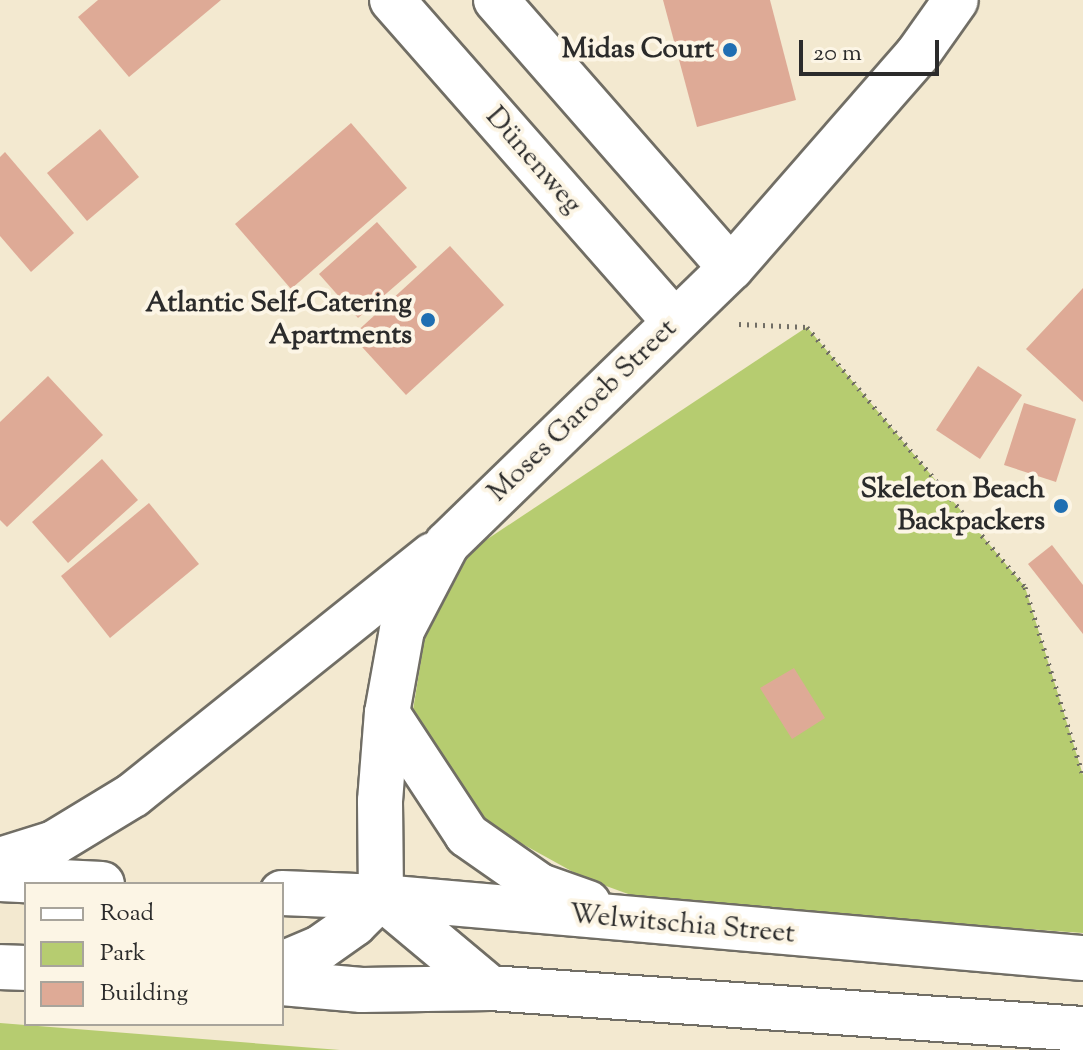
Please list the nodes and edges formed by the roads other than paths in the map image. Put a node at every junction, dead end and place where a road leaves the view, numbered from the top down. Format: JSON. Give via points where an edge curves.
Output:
{"nodes":[{"id":1,"x":392,"y":0,"type":"edge"},
{"id":2,"x":496,"y":0,"type":"edge"},
{"id":3,"x":956,"y":0,"type":"edge"},
{"id":4,"x":731,"y":268,"type":"junction"},
{"id":5,"x":674,"y":321,"type":"junction"},
{"id":6,"x":447,"y":544,"type":"junction"},
{"id":7,"x":387,"y":713,"type":"junction"},
{"id":8,"x":0,"y":860,"type":"edge"},
{"id":9,"x":0,"y":879,"type":"edge"},
{"id":10,"x":61,"y":882,"type":"edge"},
{"id":11,"x":284,"y":893,"type":"edge"},
{"id":12,"x":381,"y":897,"type":"junction"},
{"id":13,"x":645,"y":923,"type":"junction"},
{"id":14,"x":1083,"y":958,"type":"edge"},
{"id":15,"x":284,"y":963,"type":"edge"},
{"id":16,"x":0,"y":967,"type":"edge"},
{"id":17,"x":24,"y":968,"type":"edge"},
{"id":18,"x":284,"y":983,"type":"edge"},
{"id":19,"x":490,"y":988,"type":"junction"},
{"id":20,"x":1083,"y":1029,"type":"edge"}],
"edges":[{"from":1,"to":5,"type":"street","name":"Dünenweg"},
{"from":2,"to":4,"type":"street"},
{"from":3,"to":4,"type":"street","name":"Moses Garoeb Street","via":[[917,55]]},
{"from":4,"to":5,"type":"street","name":"Moses Garoeb Street"},
{"from":5,"to":6,"type":"street","name":"Moses Garoeb Street"},
{"from":6,"to":7,"type":"street","name":"Moses Garoeb Street","via":[[402,630]]},
{"from":6,"to":8,"type":"street","via":[[133,795],[54,843]]},
{"from":7,"to":12,"type":"street","name":"Moses Garoeb Street","via":[[380,801]]},
{"from":7,"to":13,"type":"street","via":[[467,835],[540,886]]},
{"from":9,"to":10,"type":"street"},
{"from":11,"to":12,"type":"street","name":"Welwitschia Street"},
{"from":12,"to":13,"type":"street","name":"Welwitschia Street"},
{"from":12,"to":15,"type":"street","via":[[320,948]]},
{"from":12,"to":19,"type":"street"},
{"from":13,"to":14,"type":"street","name":"Welwitschia Street"},
{"from":16,"to":17,"type":"street"},
{"from":18,"to":19,"type":"street","via":[[362,990]]},
{"from":19,"to":20,"type":"street"}]}
